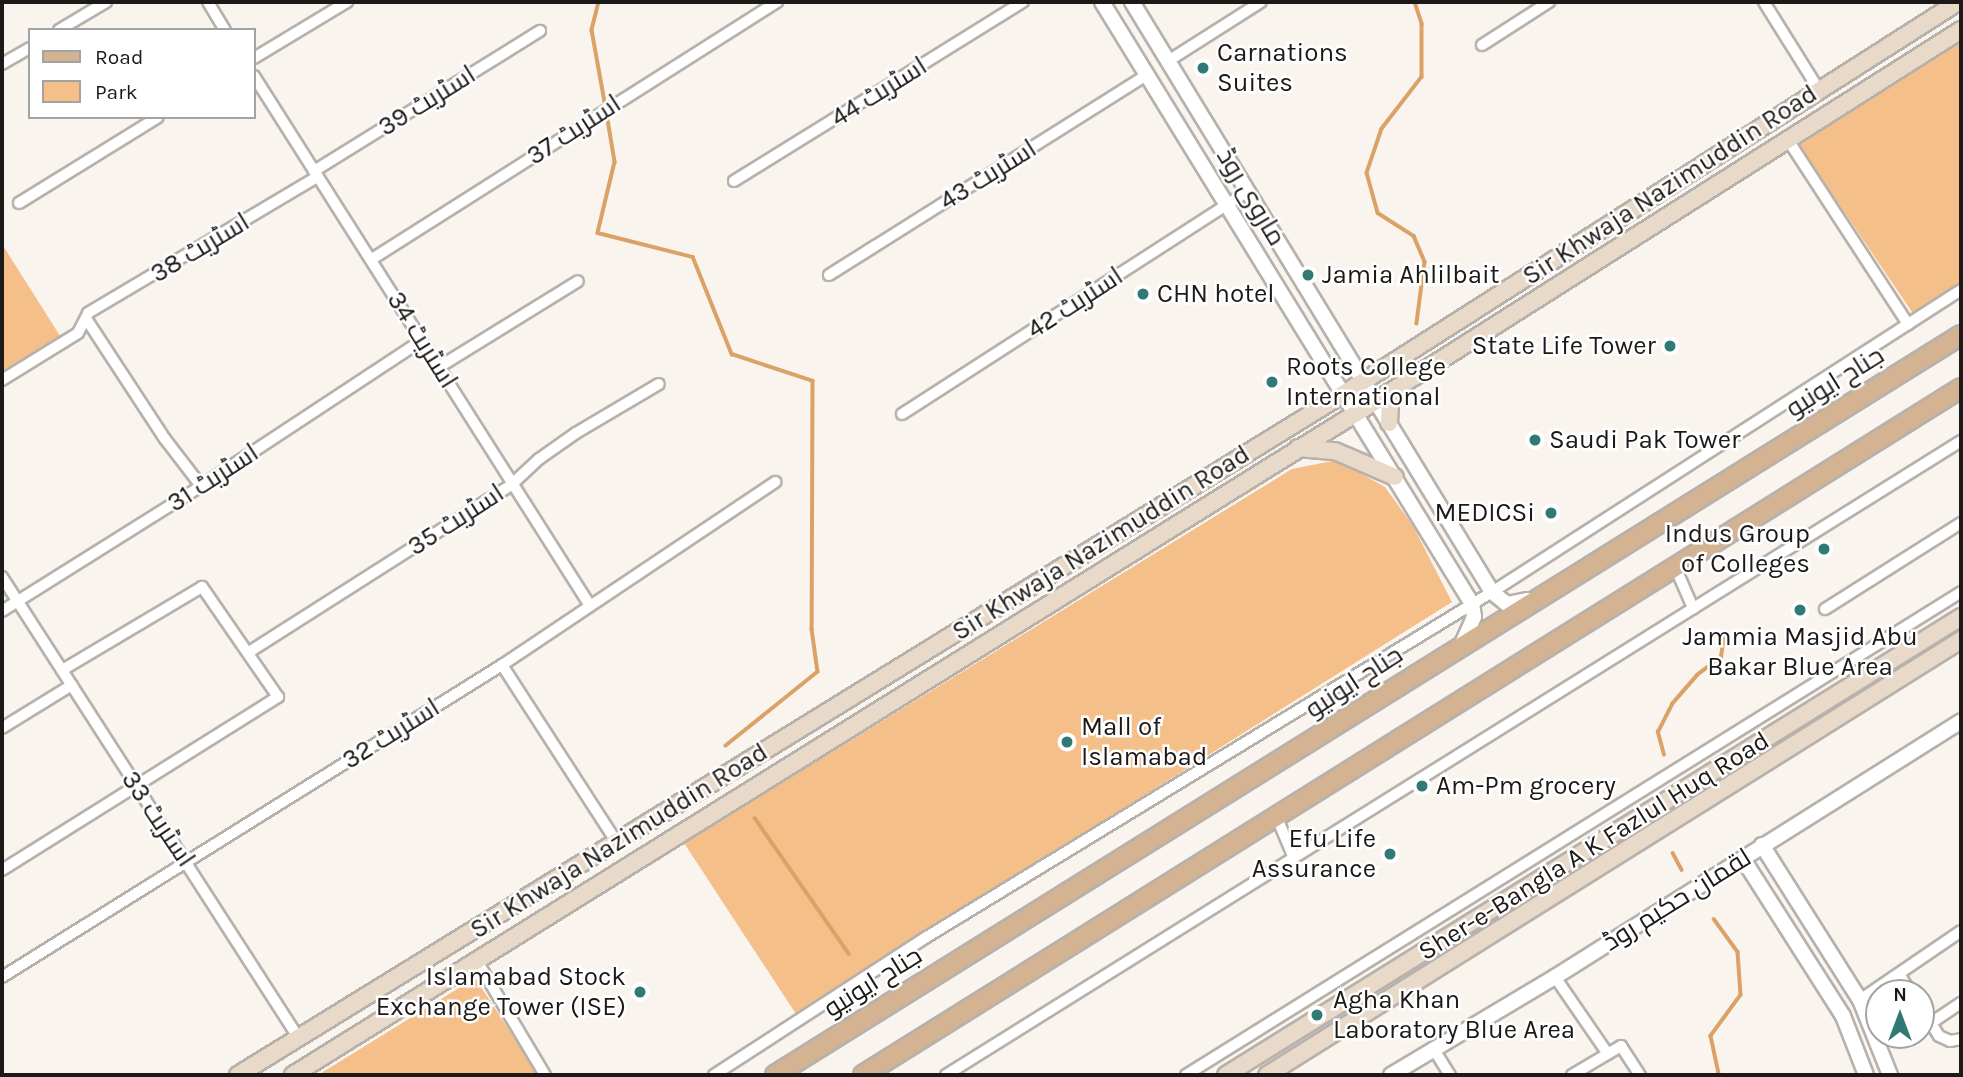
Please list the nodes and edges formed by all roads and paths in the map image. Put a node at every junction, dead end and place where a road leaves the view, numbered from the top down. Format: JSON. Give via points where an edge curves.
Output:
{"nodes":[{"id":1,"x":106,"y":2,"type":"edge"},
{"id":2,"x":208,"y":2,"type":"edge"},
{"id":3,"x":347,"y":2,"type":"edge"},
{"id":4,"x":777,"y":2,"type":"edge"},
{"id":5,"x":1023,"y":2,"type":"edge"},
{"id":6,"x":1102,"y":2,"type":"edge"},
{"id":7,"x":1132,"y":2,"type":"edge"},
{"id":8,"x":1261,"y":2,"type":"edge"},
{"id":9,"x":1549,"y":2,"type":"edge"},
{"id":10,"x":1764,"y":2,"type":"edge"},
{"id":11,"x":1958,"y":2,"type":"edge"},
{"id":12,"x":62,"y":28,"type":"edge"},
{"id":13,"x":224,"y":28,"type":"edge"},
{"id":14,"x":1961,"y":30,"type":"edge"},
{"id":15,"x":540,"y":31,"type":"dead end"},
{"id":16,"x":1482,"y":45,"type":"dead end"},
{"id":17,"x":28,"y":49,"type":"edge"},
{"id":18,"x":256,"y":57,"type":"edge"},
{"id":19,"x":1168,"y":61,"type":"junction"},
{"id":20,"x":2,"y":64,"type":"edge"},
{"id":21,"x":1147,"y":75,"type":"junction"},
{"id":22,"x":256,"y":79,"type":"edge"},
{"id":23,"x":1819,"y":90,"type":"junction"},
{"id":24,"x":155,"y":119,"type":"edge"},
{"id":25,"x":1788,"y":140,"type":"junction"},
{"id":26,"x":315,"y":174,"type":"junction"},
{"id":27,"x":734,"y":181,"type":"dead end"},
{"id":28,"x":1248,"y":191,"type":"junction"},
{"id":29,"x":19,"y":203,"type":"dead end"},
{"id":30,"x":1228,"y":205,"type":"junction"},
{"id":31,"x":372,"y":259,"type":"junction"},
{"id":32,"x":829,"y":275,"type":"dead end"},
{"id":33,"x":579,"y":281,"type":"dead end"},
{"id":34,"x":1961,"y":290,"type":"edge"},
{"id":35,"x":87,"y":320,"type":"junction"},
{"id":36,"x":1909,"y":324,"type":"junction"},
{"id":37,"x":1961,"y":335,"type":"edge"},
{"id":38,"x":421,"y":341,"type":"junction"},
{"id":39,"x":439,"y":367,"type":"junction"},
{"id":40,"x":2,"y":380,"type":"edge"},
{"id":41,"x":1408,"y":380,"type":"junction"},
{"id":42,"x":1363,"y":381,"type":"junction"},
{"id":43,"x":659,"y":384,"type":"dead end"},
{"id":44,"x":1961,"y":388,"type":"edge"},
{"id":45,"x":1345,"y":393,"type":"junction"},
{"id":46,"x":1376,"y":401,"type":"junction"},
{"id":47,"x":1356,"y":413,"type":"junction"},
{"id":48,"x":902,"y":414,"type":"dead end"},
{"id":49,"x":1390,"y":423,"type":"junction"},
{"id":50,"x":1961,"y":441,"type":"edge"},
{"id":51,"x":1298,"y":449,"type":"junction"},
{"id":52,"x":1395,"y":477,"type":"junction"},
{"id":53,"x":775,"y":482,"type":"dead end"},
{"id":54,"x":511,"y":485,"type":"junction"},
{"id":55,"x":201,"y":486,"type":"junction"},
{"id":56,"x":1961,"y":523,"type":"edge"},
{"id":57,"x":1676,"y":569,"type":"junction"},
{"id":58,"x":2,"y":578,"type":"edge"},
{"id":59,"x":1492,"y":592,"type":"junction"},
{"id":60,"x":1961,"y":592,"type":"edge"},
{"id":61,"x":1545,"y":595,"type":"junction"},
{"id":62,"x":18,"y":601,"type":"junction"},
{"id":63,"x":589,"y":604,"type":"junction"},
{"id":64,"x":1472,"y":604,"type":"junction"},
{"id":65,"x":1693,"y":608,"type":"junction"},
{"id":66,"x":1825,"y":609,"type":"dead end"},
{"id":67,"x":2,"y":611,"type":"edge"},
{"id":68,"x":1961,"y":617,"type":"edge"},
{"id":69,"x":1961,"y":640,"type":"edge"},
{"id":70,"x":1462,"y":644,"type":"junction"},
{"id":71,"x":249,"y":652,"type":"junction"},
{"id":72,"x":502,"y":666,"type":"junction"},
{"id":73,"x":62,"y":670,"type":"junction"},
{"id":74,"x":72,"y":685,"type":"junction"},
{"id":75,"x":1961,"y":721,"type":"edge"},
{"id":76,"x":2,"y":728,"type":"edge"},
{"id":77,"x":1754,"y":746,"type":"junction"},
{"id":78,"x":1766,"y":763,"type":"junction"},
{"id":79,"x":135,"y":787,"type":"junction"},
{"id":80,"x":1277,"y":818,"type":"junction"},
{"id":81,"x":617,"y":843,"type":"junction"},
{"id":82,"x":1762,"y":845,"type":"junction"},
{"id":83,"x":1294,"y":858,"type":"junction"},
{"id":84,"x":1742,"y":859,"type":"junction"},
{"id":85,"x":187,"y":862,"type":"junction"},
{"id":86,"x":2,"y":870,"type":"edge"},
{"id":87,"x":1961,"y":931,"type":"edge"},
{"id":88,"x":477,"y":961,"type":"junction"},
{"id":89,"x":1899,"y":974,"type":"junction"},
{"id":90,"x":1346,"y":976,"type":"junction"},
{"id":91,"x":2,"y":977,"type":"edge"},
{"id":92,"x":1555,"y":977,"type":"junction"},
{"id":93,"x":1902,"y":979,"type":"edge"},
{"id":94,"x":370,"y":993,"type":"junction"},
{"id":95,"x":1356,"y":995,"type":"junction"},
{"id":96,"x":1961,"y":1003,"type":"edge"},
{"id":97,"x":1862,"y":1004,"type":"junction"},
{"id":98,"x":1365,"y":1013,"type":"junction"},
{"id":99,"x":1843,"y":1016,"type":"junction"},
{"id":100,"x":388,"y":1017,"type":"junction"},
{"id":101,"x":1935,"y":1020,"type":"edge"},
{"id":102,"x":1935,"y":1030,"type":"edge"},
{"id":103,"x":298,"y":1037,"type":"junction"},
{"id":104,"x":1961,"y":1039,"type":"edge"},
{"id":105,"x":1433,"y":1048,"type":"junction"},
{"id":106,"x":1608,"y":1054,"type":"junction"},
{"id":107,"x":238,"y":1075,"type":"edge"},
{"id":108,"x":293,"y":1075,"type":"edge"},
{"id":109,"x":545,"y":1075,"type":"edge"},
{"id":110,"x":714,"y":1075,"type":"edge"},
{"id":111,"x":775,"y":1075,"type":"edge"},
{"id":112,"x":863,"y":1075,"type":"edge"},
{"id":113,"x":946,"y":1075,"type":"edge"},
{"id":114,"x":1186,"y":1075,"type":"edge"},
{"id":115,"x":1226,"y":1075,"type":"edge"},
{"id":116,"x":1267,"y":1075,"type":"edge"},
{"id":117,"x":1391,"y":1075,"type":"edge"},
{"id":118,"x":1450,"y":1075,"type":"edge"},
{"id":119,"x":1572,"y":1075,"type":"edge"},
{"id":120,"x":1640,"y":1075,"type":"edge"},
{"id":121,"x":1866,"y":1075,"type":"edge"},
{"id":122,"x":1890,"y":1075,"type":"edge"}],
"edges":[{"from":1,"to":12,"type":"street"},
{"from":2,"to":13,"type":"street"},
{"from":3,"to":18,"type":"street"},
{"from":4,"to":31,"type":"street","name":"اسٹریٹ 37"},
{"from":5,"to":27,"type":"street","name":"اسٹریٹ 44"},
{"from":6,"to":21,"type":"street","name":"ماروی روڈ"},
{"from":7,"to":19,"type":"street","name":"ماروی روڈ"},
{"from":8,"to":19,"type":"street"},
{"from":9,"to":16,"type":"street"},
{"from":10,"to":23,"type":"street"},
{"from":11,"to":23,"type":"main road","name":"Sir Khwaja Nazimuddin Road"},
{"from":14,"to":25,"type":"main road","name":"Sir Khwaja Nazimuddin Road"},
{"from":15,"to":26,"type":"street","name":"اسٹریٹ 39"},
{"from":17,"to":20,"type":"street"},
{"from":19,"to":21,"type":"street"},
{"from":19,"to":28,"type":"street","name":"ماروی روڈ"},
{"from":21,"to":30,"type":"street","name":"ماروی روڈ"},
{"from":21,"to":32,"type":"street","name":"اسٹریٹ 43"},
{"from":22,"to":26,"type":"street","name":"اسٹریٹ 34"},
{"from":23,"to":42,"type":"main road","name":"Sir Khwaja Nazimuddin Road"},
{"from":24,"to":29,"type":"street"},
{"from":25,"to":36,"type":"street"},
{"from":25,"to":41,"type":"main road","name":"Sir Khwaja Nazimuddin Road"},
{"from":26,"to":31,"type":"street","name":"اسٹریٹ 34"},
{"from":26,"to":35,"type":"street","name":"اسٹریٹ 38","via":[[88,313]]},
{"from":28,"to":30,"type":"street","name":"اسٹریٹ 42"},
{"from":28,"to":42,"type":"street","name":"ماروی روڈ"},
{"from":30,"to":45,"type":"street","name":"ماروی روڈ"},
{"from":30,"to":48,"type":"street","name":"اسٹریٹ 42"},
{"from":31,"to":38,"type":"street","name":"اسٹریٹ 34"},
{"from":33,"to":39,"type":"street"},
{"from":34,"to":36,"type":"street"},
{"from":35,"to":40,"type":"street","via":[[78,333]]},
{"from":35,"to":55,"type":"street"},
{"from":36,"to":59,"type":"street"},
{"from":37,"to":61,"type":"main road","name":"جناح ایونیو"},
{"from":38,"to":39,"type":"street","name":"اسٹریٹ 34"},
{"from":38,"to":55,"type":"street","name":"اسٹریٹ 31"},
{"from":39,"to":54,"type":"street","name":"اسٹریٹ 34"},
{"from":41,"to":46,"type":"main road","name":"Sir Khwaja Nazimuddin Road"},
{"from":41,"to":49,"type":"main road","via":[[1390,401]]},
{"from":42,"to":45,"type":"main road","name":"Sir Khwaja Nazimuddin Road"},
{"from":42,"to":46,"type":"street","name":"ماروی روڈ"},
{"from":43,"to":54,"type":"street","name":"اسٹریٹ 35","via":[[567,439]]},
{"from":44,"to":57,"type":"main road"},
{"from":45,"to":47,"type":"street","name":"ماروی روڈ"},
{"from":45,"to":81,"type":"main road","name":"Sir Khwaja Nazimuddin Road"},
{"from":46,"to":47,"type":"main road","name":"Sir Khwaja Nazimuddin Road"},
{"from":46,"to":49,"type":"street","name":"ماروی روڈ"},
{"from":47,"to":51,"type":"main road","name":"Sir Khwaja Nazimuddin Road"},
{"from":47,"to":52,"type":"street","name":"ماروی روڈ"},
{"from":49,"to":59,"type":"street","name":"ماروی روڈ"},
{"from":50,"to":65,"type":"street"},
{"from":51,"to":52,"type":"main road","via":[[1335,451]]},
{"from":51,"to":88,"type":"main road","name":"Sir Khwaja Nazimuddin Road"},
{"from":52,"to":64,"type":"street","name":"ماروی روڈ"},
{"from":53,"to":63,"type":"street","name":"اسٹریٹ 32"},
{"from":54,"to":63,"type":"street","name":"اسٹریٹ 34"},
{"from":54,"to":71,"type":"street","name":"اسٹریٹ 35"},
{"from":55,"to":62,"type":"street","name":"اسٹریٹ 31"},
{"from":56,"to":66,"type":"street"},
{"from":57,"to":65,"type":"street"},
{"from":57,"to":80,"type":"main road"},
{"from":58,"to":62,"type":"street","name":"اسٹریٹ 33"},
{"from":59,"to":61,"type":"street","via":[[1507,604]]},
{"from":59,"to":64,"type":"street"},
{"from":60,"to":90,"type":"street"},
{"from":61,"to":70,"type":"main road","name":"جناح ایونیو"},
{"from":62,"to":67,"type":"street","name":"اسٹریٹ 31"},
{"from":62,"to":73,"type":"street","name":"اسٹریٹ 33"},
{"from":63,"to":72,"type":"street","name":"اسٹریٹ 32"},
{"from":64,"to":70,"type":"street","via":[[1474,617]]},
{"from":64,"to":110,"type":"street","via":[[925,938]]},
{"from":65,"to":83,"type":"street"},
{"from":68,"to":77,"type":"main road","name":"Sher-e-Bangla A K Fazlul Huq Road"},
{"from":69,"to":78,"type":"main road","name":"Sher-e-Bangla A K Fazlul Huq Road"},
{"from":70,"to":111,"type":"main road","name":"جناح ایونیو"},
{"from":71,"to":73,"type":"street","via":[[202,587]]},
{"from":71,"to":79,"type":"street","via":[[278,697]]},
{"from":72,"to":81,"type":"street"},
{"from":72,"to":85,"type":"street","name":"اسٹریٹ 32"},
{"from":73,"to":74,"type":"street","name":"اسٹریٹ 33"},
{"from":74,"to":76,"type":"street"},
{"from":74,"to":79,"type":"street","name":"اسٹریٹ 33"},
{"from":75,"to":82,"type":"street","name":"لقمان حکیم روڈ"},
{"from":77,"to":78,"type":"main road"},
{"from":77,"to":95,"type":"main road","name":"Sher-e-Bangla A K Fazlul Huq Road"},
{"from":78,"to":98,"type":"main road","name":"Sher-e-Bangla A K Fazlul Huq Road"},
{"from":79,"to":85,"type":"street","name":"اسٹریٹ 33"},
{"from":79,"to":86,"type":"street"},
{"from":80,"to":83,"type":"street"},
{"from":80,"to":112,"type":"main road"},
{"from":81,"to":94,"type":"main road","name":"Sir Khwaja Nazimuddin Road"},
{"from":82,"to":84,"type":"street","name":"لقمان حکیم روڈ"},
{"from":82,"to":97,"type":"street"},
{"from":83,"to":113,"type":"street"},
{"from":84,"to":92,"type":"street","name":"لقمان حکیم روڈ"},
{"from":84,"to":99,"type":"street"},
{"from":85,"to":91,"type":"street","name":"اسٹریٹ 32"},
{"from":85,"to":103,"type":"street","name":"اسٹریٹ 33"},
{"from":87,"to":89,"type":"street"},
{"from":88,"to":100,"type":"main road","name":"Sir Khwaja Nazimuddin Road"},
{"from":88,"to":109,"type":"street"},
{"from":89,"to":93,"type":"street"},
{"from":89,"to":97,"type":"street"},
{"from":90,"to":95,"type":"street"},
{"from":90,"to":114,"type":"street"},
{"from":92,"to":105,"type":"street","name":"لقمان حکیم روڈ"},
{"from":92,"to":106,"type":"street"},
{"from":94,"to":100,"type":"main road"},
{"from":94,"to":103,"type":"main road","name":"Sir Khwaja Nazimuddin Road"},
{"from":95,"to":98,"type":"main road"},
{"from":95,"to":115,"type":"main road","name":"Sher-e-Bangla A K Fazlul Huq Road"},
{"from":96,"to":101,"type":"street"},
{"from":97,"to":99,"type":"street"},
{"from":97,"to":122,"type":"street"},
{"from":98,"to":116,"type":"main road","name":"Sher-e-Bangla A K Fazlul Huq Road"},
{"from":99,"to":121,"type":"street"},
{"from":100,"to":108,"type":"main road","name":"Sir Khwaja Nazimuddin Road"},
{"from":102,"to":104,"type":"street","via":[[1950,1041]]},
{"from":103,"to":107,"type":"main road","name":"Sir Khwaja Nazimuddin Road"},
{"from":105,"to":117,"type":"street","name":"لقمان حکیم روڈ"},
{"from":105,"to":118,"type":"street"},
{"from":106,"to":119,"type":"street"},
{"from":106,"to":120,"type":"street","via":[[1621,1046]]}]}
